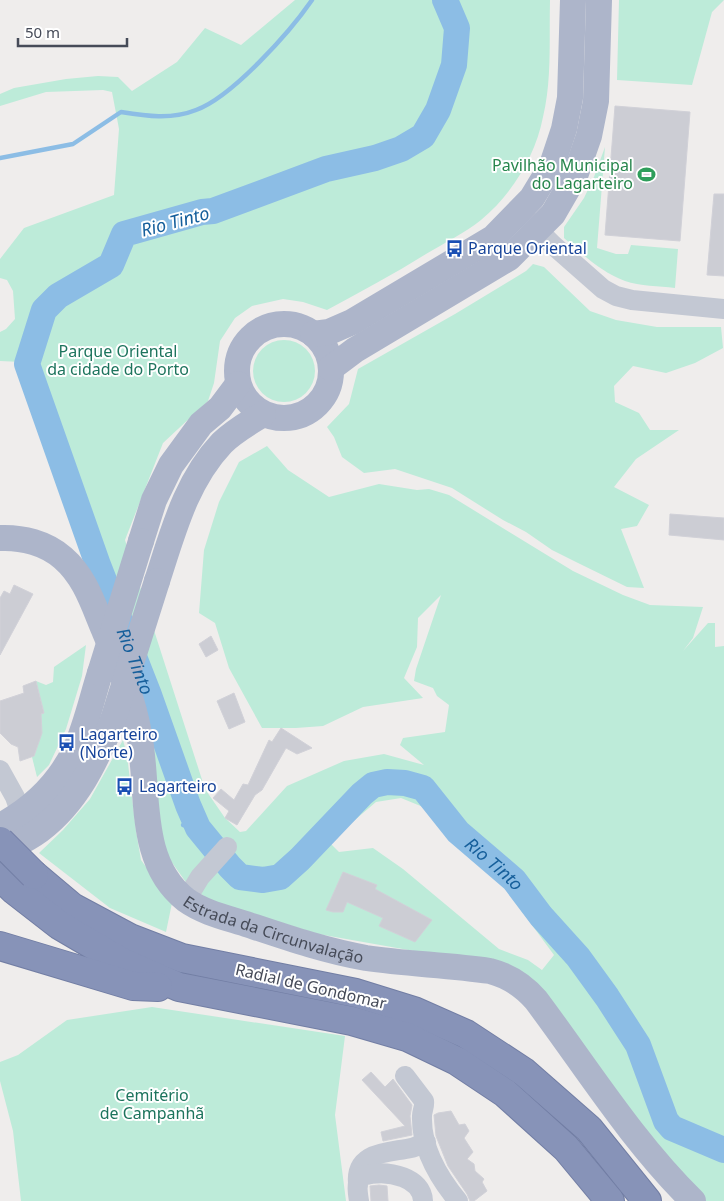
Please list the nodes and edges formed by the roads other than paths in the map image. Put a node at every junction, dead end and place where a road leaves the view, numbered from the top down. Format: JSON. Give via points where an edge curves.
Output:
{"nodes":[{"id":1,"x":573,"y":0,"type":"edge"},
{"id":2,"x":599,"y":0,"type":"edge"},
{"id":3,"x":520,"y":211,"type":"junction"},
{"id":4,"x":537,"y":231,"type":"junction"},
{"id":5,"x":724,"y":309,"type":"edge"},
{"id":6,"x":313,"y":334,"type":"junction"},
{"id":7,"x":331,"y":368,"type":"junction"},
{"id":8,"x":238,"y":384,"type":"junction"},
{"id":9,"x":263,"y":414,"type":"junction"},
{"id":10,"x":0,"y":538,"type":"edge"},
{"id":11,"x":0,"y":770,"type":"edge"},
{"id":12,"x":10,"y":820,"type":"edge"},
{"id":13,"x":0,"y":841,"type":"edge"},
{"id":14,"x":226,"y":847,"type":"dead end"},
{"id":15,"x":0,"y":853,"type":"edge"},
{"id":16,"x":16,"y":880,"type":"edge"},
{"id":17,"x":186,"y":900,"type":"junction"},
{"id":18,"x":0,"y":946,"type":"edge"},
{"id":19,"x":179,"y":987,"type":"junction"},
{"id":20,"x":405,"y":1076,"type":"dead end"},
{"id":21,"x":426,"y":1142,"type":"junction"},
{"id":22,"x":358,"y":1192,"type":"edge"},
{"id":23,"x":423,"y":1201,"type":"edge"},
{"id":24,"x":458,"y":1201,"type":"edge"},
{"id":25,"x":610,"y":1201,"type":"edge"},
{"id":26,"x":647,"y":1201,"type":"edge"},
{"id":27,"x":693,"y":1201,"type":"edge"}],
"edges":[{"from":1,"to":3,"type":"main road","via":[[570,98],[564,129],[552,164],[532,198]]},
{"from":2,"to":4,"type":"main road","via":[[596,101],[589,136],[575,176],[553,214]]},
{"from":3,"to":4,"type":"street"},
{"from":3,"to":6,"type":"main road","via":[[494,238],[352,322],[330,332]]},
{"from":4,"to":5,"type":"street","via":[[603,289],[616,296]]},
{"from":4,"to":7,"type":"main road","via":[[509,258],[354,350]]},
{"from":6,"to":7,"type":"main road","via":[[329,355]]},
{"from":6,"to":8,"type":"main road","via":[[300,326],[286,324],[271,325],[258,332],[239,355]]},
{"from":7,"to":9,"type":"main road","via":[[325,395],[316,406],[291,418]]},
{"from":8,"to":9,"type":"main road","via":[[252,406]]},
{"from":8,"to":12,"type":"main road","bridge":true,"via":[[220,408],[201,424],[171,465],[154,500],[75,749],[57,780]]},
{"from":9,"to":15,"type":"main road","bridge":true,"via":[[222,443],[195,479],[180,511],[112,720],[84,782],[68,803],[38,831]]},
{"from":10,"to":17,"type":"main road","name":"Estrada da Circunvalação","via":[[14,538],[47,547],[75,570],[86,586],[136,717],[153,851],[167,880]]},
{"from":11,"to":12,"type":"street","via":[[15,797]]},
{"from":13,"to":16,"type":"highway","name":"Radial de Gondomar","bridge":true},
{"from":14,"to":17,"type":"street","via":[[207,868]]},
{"from":16,"to":19,"type":"highway","name":"Radial de Gondomar","via":[[59,924],[114,957]]},
{"from":16,"to":26,"type":"highway","name":"Radial de Gondomar","via":[[130,938],[182,958],[356,993],[414,1011],[466,1034],[524,1072],[588,1129]]},
{"from":17,"to":27,"type":"main road","name":"Estrada da Circunvalação","via":[[208,912],[340,952],[365,958],[490,971],[516,981],[536,1000],[631,1131]]},
{"from":18,"to":19,"type":"highway","via":[[133,986]]},
{"from":19,"to":25,"type":"highway","name":"Radial de Gondomar","via":[[352,1021],[407,1037],[457,1061],[505,1093],[559,1142]]},
{"from":20,"to":21,"type":"street","via":[[424,1101],[422,1115]]},
{"from":21,"to":22,"type":"street","via":[[369,1157],[359,1169]]},
{"from":21,"to":24,"type":"street","via":[[430,1157]]},
{"from":22,"to":23,"type":"street","via":[[363,1176],[392,1174],[412,1182],[421,1192]]}]}
